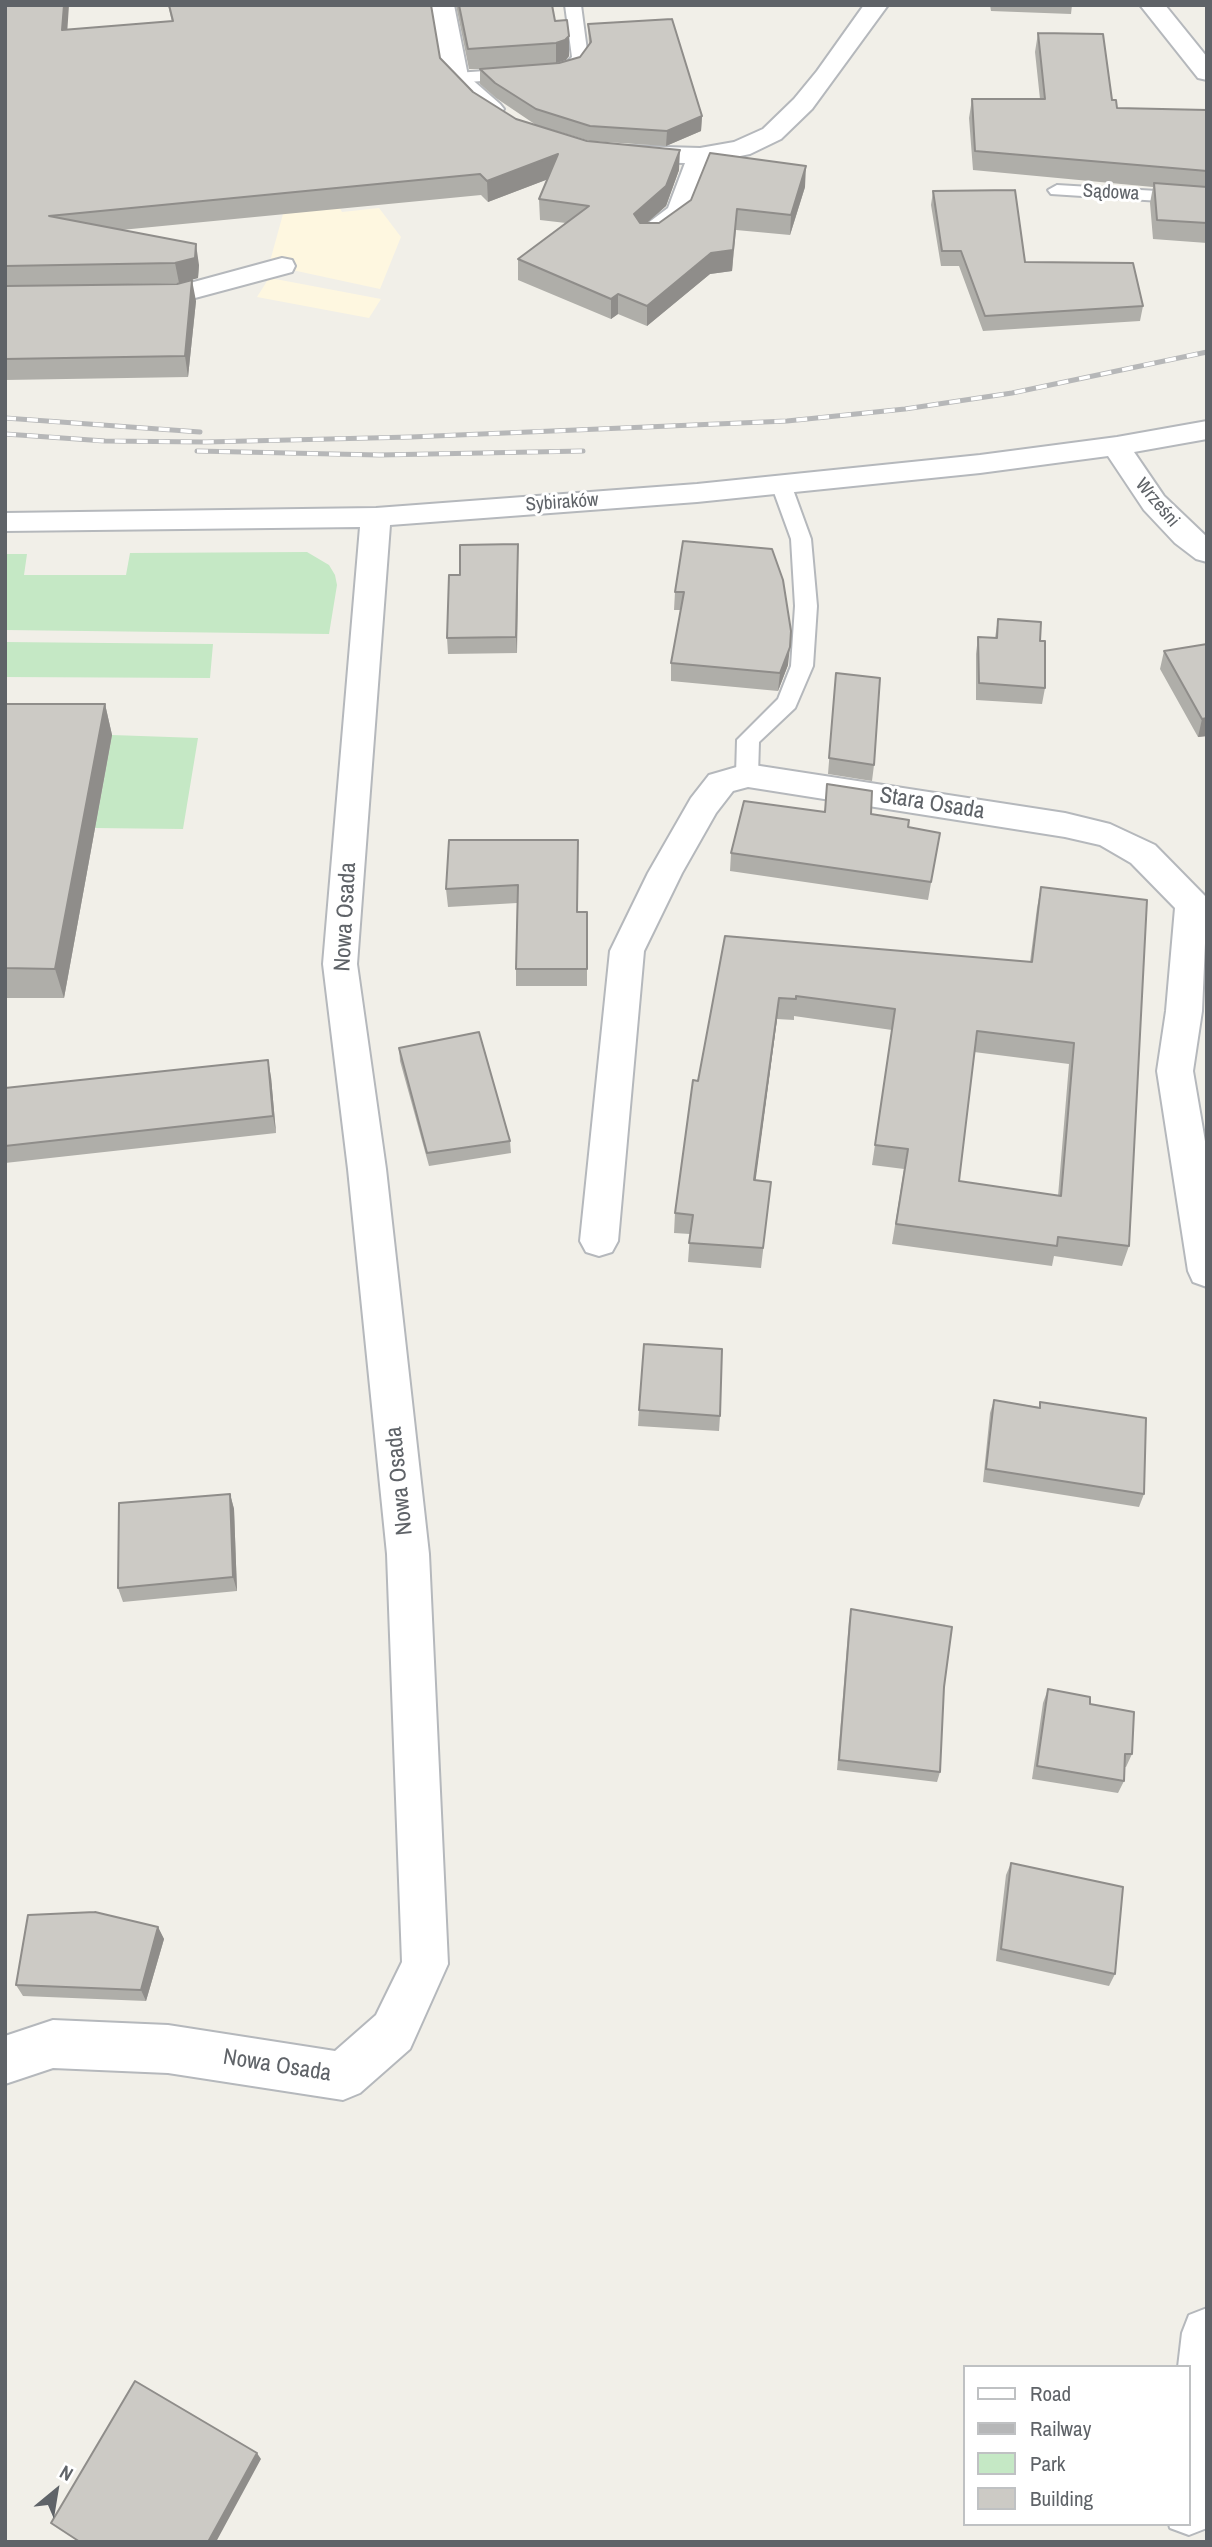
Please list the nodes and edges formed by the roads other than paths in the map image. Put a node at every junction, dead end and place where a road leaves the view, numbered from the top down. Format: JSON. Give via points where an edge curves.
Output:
{"nodes":[{"id":1,"x":442,"y":5,"type":"edge"},
{"id":2,"x":573,"y":5,"type":"edge"},
{"id":3,"x":876,"y":5,"type":"edge"},
{"id":4,"x":1152,"y":5,"type":"edge"},
{"id":5,"x":1207,"y":73,"type":"edge"},
{"id":6,"x":456,"y":78,"type":"junction"},
{"id":7,"x":516,"y":125,"type":"edge"},
{"id":8,"x":600,"y":152,"type":"edge"},
{"id":9,"x":701,"y":156,"type":"junction"},
{"id":10,"x":1057,"y":190,"type":"dead end"},
{"id":11,"x":1207,"y":199,"type":"edge"},
{"id":12,"x":649,"y":235,"type":"edge"},
{"id":13,"x":282,"y":266,"type":"dead end"},
{"id":14,"x":113,"y":295,"type":"edge"},
{"id":15,"x":1207,"y":430,"type":"edge"},
{"id":16,"x":1117,"y":446,"type":"junction"},
{"id":17,"x":781,"y":484,"type":"junction"},
{"id":18,"x":376,"y":517,"type":"junction"},
{"id":19,"x":5,"y":522,"type":"edge"},
{"id":20,"x":1207,"y":552,"type":"edge"},
{"id":21,"x":747,"y":775,"type":"junction"},
{"id":22,"x":1200,"y":913,"type":"edge"},
{"id":23,"x":1196,"y":1010,"type":"edge"},
{"id":24,"x":599,"y":1241,"type":"dead end"},
{"id":25,"x":1207,"y":1271,"type":"edge"},
{"id":26,"x":5,"y":2060,"type":"edge"},
{"id":27,"x":1207,"y":2333,"type":"edge"},
{"id":28,"x":1191,"y":2489,"type":"edge"}],
"edges":[{"from":1,"to":6,"type":"street"},
{"from":2,"to":6,"type":"lane","via":[[580,58],[573,66],[559,71]]},
{"from":3,"to":9,"type":"street","via":[[826,76],[772,134],[741,149]]},
{"from":4,"to":5,"type":"street"},
{"from":6,"to":7,"type":"street"},
{"from":8,"to":9,"type":"street"},
{"from":9,"to":12,"type":"street","via":[[680,212]]},
{"from":10,"to":11,"type":"lane","name":"Sądowa"},
{"from":13,"to":14,"type":"street","via":[[180,294]]},
{"from":15,"to":16,"type":"street","name":"Sybiraków"},
{"from":16,"to":17,"type":"street","name":"Sybiraków"},
{"from":16,"to":20,"type":"street","name":"Wrześni","via":[[1154,503]]},
{"from":17,"to":18,"type":"street","name":"Sybiraków"},
{"from":17,"to":21,"type":"lane","via":[[801,539],[806,606],[802,666],[787,703],[748,740]]},
{"from":18,"to":19,"type":"street","name":"Sybiraków"},
{"from":18,"to":26,"type":"street","name":"Nowa Osada","via":[[340,964],[408,1554],[425,1964],[393,2032],[344,2076],[168,2049],[66,2044]]},
{"from":21,"to":22,"type":"street","name":"Stara Osada","via":[[1110,836],[1143,854]]},
{"from":21,"to":24,"type":"street","via":[[720,783],[704,806],[627,951]]},
{"from":22,"to":23,"type":"street","name":"Stara Osada"},
{"from":23,"to":25,"type":"street","name":"Stara Osada","via":[[1175,1071]]},
{"from":27,"to":28,"type":"street"}]}
